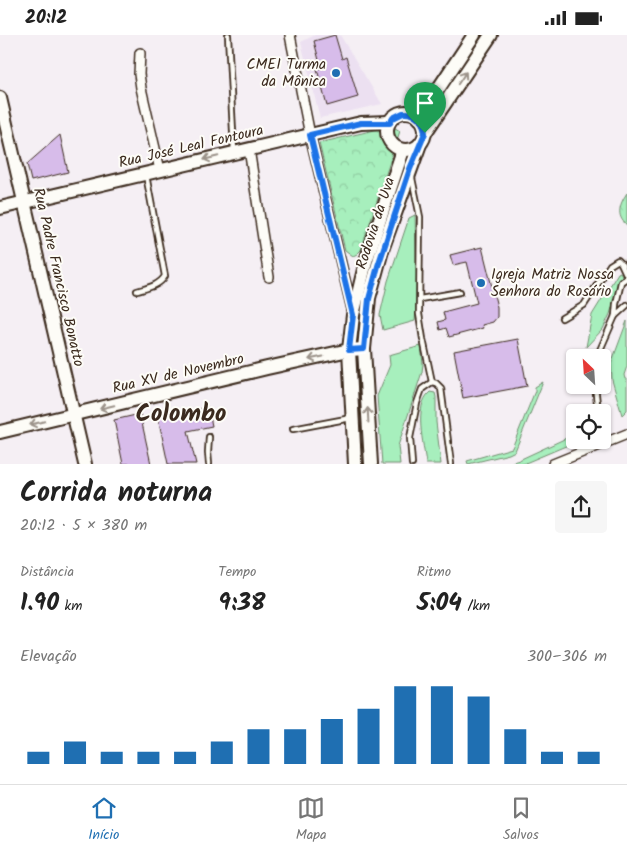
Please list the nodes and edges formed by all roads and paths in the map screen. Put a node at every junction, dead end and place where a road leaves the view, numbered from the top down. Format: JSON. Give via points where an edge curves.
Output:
{"nodes":[{"id":1,"x":228,"y":35,"type":"edge"},
{"id":2,"x":290,"y":35,"type":"edge"},
{"id":3,"x":474,"y":35,"type":"edge"},
{"id":4,"x":491,"y":35,"type":"edge"},
{"id":5,"x":140,"y":53,"type":"dead end"},
{"id":6,"x":0,"y":99,"type":"edge"},
{"id":7,"x":419,"y":118,"type":"junction"},
{"id":8,"x":390,"y":123,"type":"junction"},
{"id":9,"x":310,"y":135,"type":"junction"},
{"id":10,"x":422,"y":139,"type":"junction"},
{"id":11,"x":249,"y":149,"type":"junction"},
{"id":12,"x":403,"y":150,"type":"junction"},
{"id":13,"x":235,"y":153,"type":"junction"},
{"id":14,"x":410,"y":169,"type":"junction"},
{"id":15,"x":160,"y":170,"type":"junction"},
{"id":16,"x":146,"y":173,"type":"junction"},
{"id":17,"x":25,"y":202,"type":"junction"},
{"id":18,"x":0,"y":208,"type":"edge"},
{"id":19,"x":269,"y":277,"type":"dead end"},
{"id":20,"x":627,"y":277,"type":"edge"},
{"id":21,"x":137,"y":291,"type":"dead end"},
{"id":22,"x":460,"y":293,"type":"dead end"},
{"id":23,"x":420,"y":299,"type":"junction"},
{"id":24,"x":627,"y":305,"type":"edge"},
{"id":25,"x":353,"y":315,"type":"junction"},
{"id":26,"x":615,"y":316,"type":"junction"},
{"id":27,"x":562,"y":319,"type":"dead end"},
{"id":28,"x":364,"y":349,"type":"junction"},
{"id":29,"x":601,"y":349,"type":"edge"},
{"id":30,"x":349,"y":350,"type":"junction"},
{"id":31,"x":432,"y":382,"type":"junction"},
{"id":32,"x":74,"y":415,"type":"junction"},
{"id":33,"x":353,"y":418,"type":"junction"},
{"id":34,"x":293,"y":429,"type":"dead end"},
{"id":35,"x":0,"y":432,"type":"edge"},
{"id":36,"x":627,"y":435,"type":"edge"},
{"id":37,"x":209,"y":437,"type":"dead end"},
{"id":38,"x":611,"y":440,"type":"edge"},
{"id":39,"x":587,"y":449,"type":"edge"},
{"id":40,"x":85,"y":464,"type":"edge"},
{"id":41,"x":209,"y":464,"type":"edge"},
{"id":42,"x":355,"y":464,"type":"edge"},
{"id":43,"x":371,"y":464,"type":"edge"},
{"id":44,"x":412,"y":464,"type":"edge"},
{"id":45,"x":451,"y":464,"type":"edge"},
{"id":46,"x":553,"y":464,"type":"edge"}],
"edges":[{"from":1,"to":13,"type":"lane"},
{"from":2,"to":9,"type":"street"},
{"from":3,"to":7,"type":"main road"},
{"from":10,"to":4,"type":"main road","name":"Rodovia da Uva","one_way":true},
{"from":5,"to":15,"type":"street","via":[[141,88]]},
{"from":6,"to":17,"type":"main road","name":"Rua Padre Francisco Bonatto"},
{"from":7,"to":8,"type":"main road","via":[[403,113]]},
{"from":7,"to":10,"type":"main road","via":[[424,127]]},
{"from":8,"to":9,"type":"main road","name":"Rua José Leal Fontoura","via":[[361,123]]},
{"from":8,"to":12,"type":"main road","via":[[389,140]]},
{"from":9,"to":11,"type":"main road","name":"Rua José Leal Fontoura"},
{"from":9,"to":25,"type":"street"},
{"from":10,"to":12,"type":"main road","via":[[415,148]]},
{"from":10,"to":14,"type":"main road","name":"Rodovia da Uva"},
{"from":11,"to":13,"type":"main road","name":"Rua José Leal Fontoura"},
{"from":11,"to":19,"type":"street"},
{"from":12,"to":25,"type":"main road","name":"Rodovia da Uva","via":[[359,284]]},
{"from":13,"to":15,"type":"main road","name":"Rua José Leal Fontoura","one_way":true},
{"from":14,"to":23,"type":"lane","via":[[420,217]]},
{"from":14,"to":28,"type":"main road","name":"Rodovia da Uva","via":[[369,299]]},
{"from":15,"to":16,"type":"main road","name":"Rua José Leal Fontoura"},
{"from":16,"to":17,"type":"main road","name":"Rua José Leal Fontoura"},
{"from":16,"to":21,"type":"lane","via":[[165,276],[162,281]]},
{"from":17,"to":18,"type":"main road","name":"Rua José Leal Fontoura"},
{"from":17,"to":32,"type":"main road","name":"Rua Padre Francisco Bonatto"},
{"from":20,"to":26,"type":"lane","via":[[621,281]]},
{"from":20,"to":27,"type":"lane","via":[[621,263],[618,261],[610,265],[584,305]]},
{"from":22,"to":23,"type":"lane"},
{"from":23,"to":31,"type":"lane","via":[[422,339]]},
{"from":24,"to":26,"type":"lane"},
{"from":25,"to":30,"type":"main road","name":"Rodovia da Uva"},
{"from":26,"to":29,"type":"lane"},
{"from":28,"to":30,"type":"main road","name":"Rua XV de Novembro"},
{"from":43,"to":28,"type":"main road","name":"Rodovia da Uva","one_way":true},
{"from":30,"to":32,"type":"main road","name":"Rua XV de Novembro","one_way":true},
{"from":30,"to":33,"type":"main road","name":"Rodovia da Uva"},
{"from":31,"to":44,"type":"lane","via":[[422,389],[417,403],[410,438]]},
{"from":31,"to":45,"type":"lane","via":[[441,388]]},
{"from":32,"to":35,"type":"main road","name":"Rua XV de Novembro","one_way":true},
{"from":32,"to":40,"type":"main road","name":"Rua Padre Francisco Bonatto"},
{"from":33,"to":34,"type":"lane"},
{"from":33,"to":42,"type":"main road","name":"Rodovia da Uva"},
{"from":36,"to":38,"type":"street"},
{"from":37,"to":41,"type":"lane"},
{"from":39,"to":46,"type":"street"}]}
